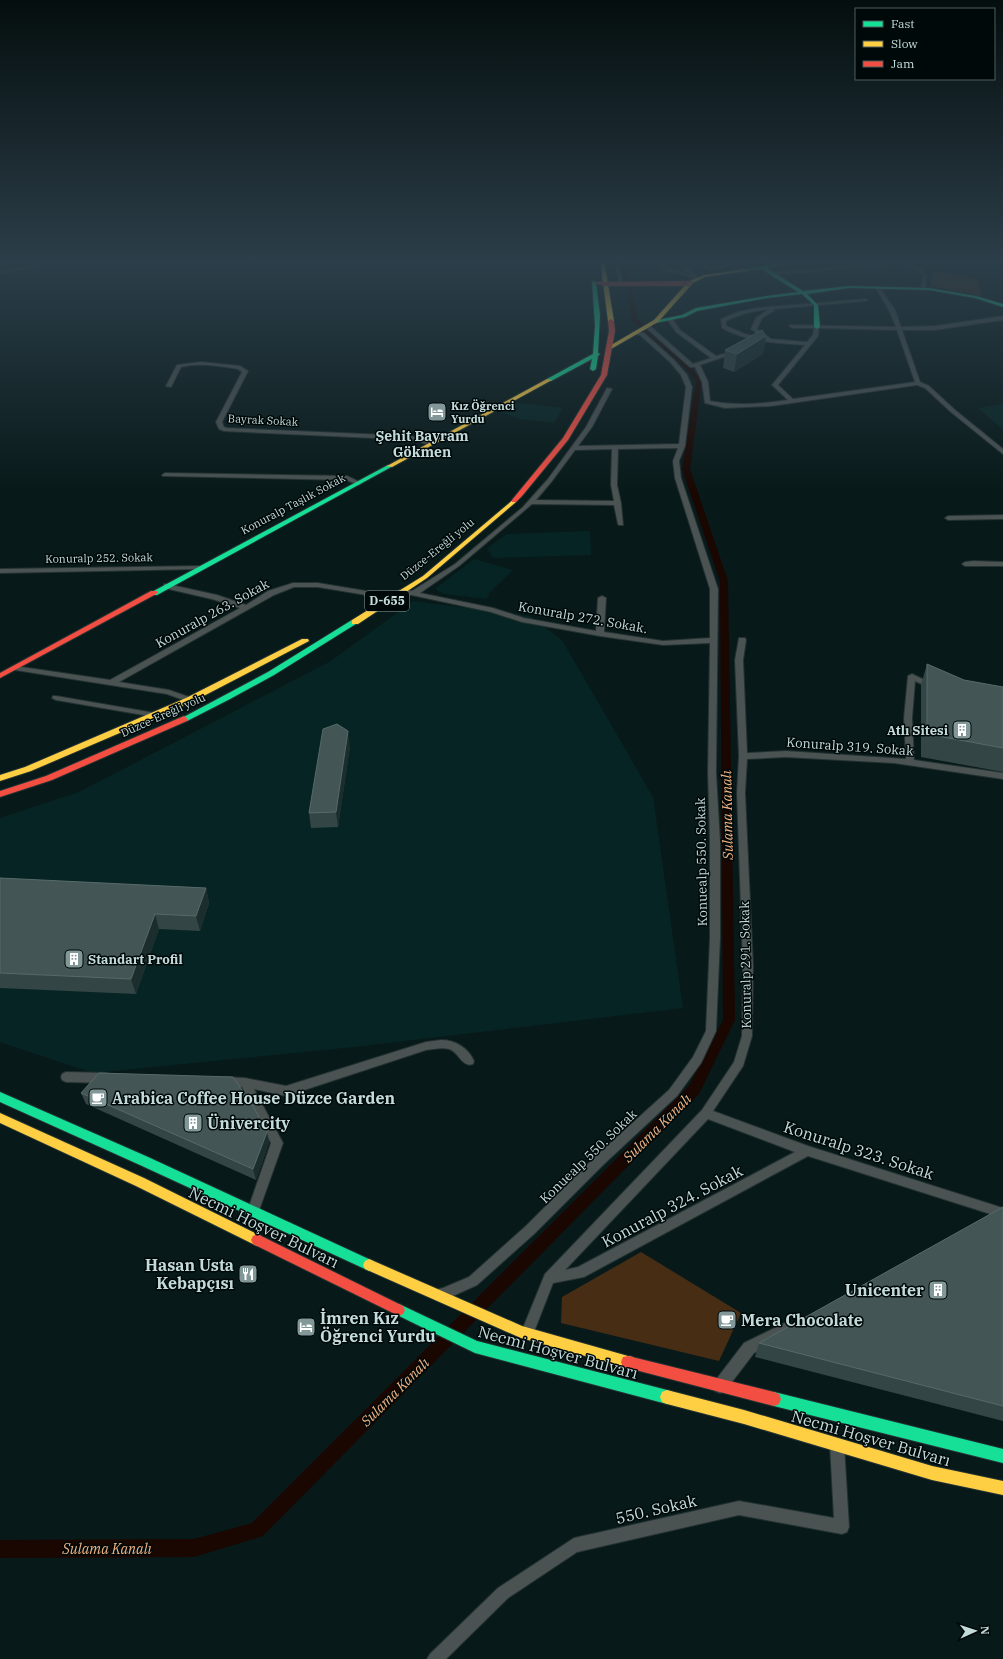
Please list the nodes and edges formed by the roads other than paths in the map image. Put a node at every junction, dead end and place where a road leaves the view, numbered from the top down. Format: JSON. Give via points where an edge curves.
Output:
{"nodes":[{"id":1,"x":598,"y":337,"type":"edge"},
{"id":2,"x":611,"y":337,"type":"edge"},
{"id":3,"x":628,"y":337,"type":"edge"},
{"id":4,"x":646,"y":337,"type":"edge"},
{"id":5,"x":660,"y":337,"type":"edge"},
{"id":6,"x":687,"y":337,"type":"edge"},
{"id":7,"x":748,"y":337,"type":"edge"},
{"id":8,"x":765,"y":337,"type":"edge"},
{"id":9,"x":814,"y":337,"type":"edge"},
{"id":10,"x":901,"y":337,"type":"edge"},
{"id":11,"x":769,"y":340,"type":"junction"},
{"id":12,"x":755,"y":344,"type":"edge"},
{"id":13,"x":809,"y":344,"type":"junction"},
{"id":14,"x":609,"y":348,"type":"junction"},
{"id":15,"x":742,"y":349,"type":"edge"},
{"id":16,"x":597,"y":354,"type":"junction"},
{"id":17,"x":715,"y":358,"type":"junction"},
{"id":18,"x":697,"y":364,"type":"junction"},
{"id":19,"x":589,"y":380,"type":"dead end"},
{"id":20,"x":918,"y":383,"type":"junction"},
{"id":21,"x":169,"y":386,"type":"dead end"},
{"id":22,"x":609,"y":389,"type":"dead end"},
{"id":23,"x":792,"y":400,"type":"junction"},
{"id":24,"x":432,"y":443,"type":"junction"},
{"id":25,"x":682,"y":446,"type":"junction"},
{"id":26,"x":574,"y":448,"type":"junction"},
{"id":27,"x":615,"y":448,"type":"junction"},
{"id":28,"x":1003,"y":452,"type":"edge"},
{"id":29,"x":165,"y":475,"type":"dead end"},
{"id":30,"x":359,"y":482,"type":"junction"},
{"id":31,"x":530,"y":502,"type":"junction"},
{"id":32,"x":618,"y":503,"type":"junction"},
{"id":33,"x":1003,"y":517,"type":"edge"},
{"id":34,"x":948,"y":518,"type":"dead end"},
{"id":35,"x":621,"y":524,"type":"dead end"},
{"id":36,"x":965,"y":564,"type":"dead end"},
{"id":37,"x":1003,"y":564,"type":"edge"},
{"id":38,"x":199,"y":568,"type":"junction"},
{"id":39,"x":0,"y":571,"type":"edge"},
{"id":40,"x":167,"y":586,"type":"junction"},
{"id":41,"x":402,"y":591,"type":"junction"},
{"id":42,"x":381,"y":593,"type":"joint"},
{"id":43,"x":414,"y":593,"type":"junction"},
{"id":44,"x":602,"y":598,"type":"dead end"},
{"id":45,"x":365,"y":603,"type":"dead end"},
{"id":46,"x":246,"y":607,"type":"junction"},
{"id":47,"x":316,"y":634,"type":"dead end"},
{"id":48,"x":600,"y":634,"type":"junction"},
{"id":49,"x":714,"y":640,"type":"junction"},
{"id":50,"x":742,"y":640,"type":"dead end"},
{"id":51,"x":15,"y":668,"type":"junction"},
{"id":52,"x":0,"y":676,"type":"edge"},
{"id":53,"x":111,"y":683,"type":"junction"},
{"id":54,"x":942,"y":690,"type":"edge"},
{"id":55,"x":56,"y":698,"type":"dead end"},
{"id":56,"x":189,"y":700,"type":"junction"},
{"id":57,"x":155,"y":715,"type":"junction"},
{"id":58,"x":743,"y":756,"type":"junction"},
{"id":59,"x":910,"y":762,"type":"junction"},
{"id":60,"x":1003,"y":776,"type":"edge"},
{"id":61,"x":0,"y":778,"type":"edge"},
{"id":62,"x":0,"y":794,"type":"edge"},
{"id":63,"x":469,"y":1061,"type":"dead end"},
{"id":64,"x":66,"y":1077,"type":"dead end"},
{"id":65,"x":117,"y":1078,"type":"edge"},
{"id":66,"x":214,"y":1082,"type":"edge"},
{"id":67,"x":245,"y":1083,"type":"junction"},
{"id":68,"x":0,"y":1097,"type":"edge"},
{"id":69,"x":706,"y":1113,"type":"junction"},
{"id":70,"x":0,"y":1118,"type":"edge"},
{"id":71,"x":807,"y":1151,"type":"junction"},
{"id":72,"x":254,"y":1212,"type":"junction"},
{"id":73,"x":1000,"y":1212,"type":"edge"},
{"id":74,"x":984,"y":1219,"type":"edge"},
{"id":75,"x":549,"y":1278,"type":"junction"},
{"id":76,"x":433,"y":1294,"type":"junction"},
{"id":77,"x":798,"y":1323,"type":"edge"},
{"id":78,"x":524,"y":1333,"type":"junction"},
{"id":79,"x":720,"y":1386,"type":"junction"},
{"id":80,"x":837,"y":1445,"type":"junction"},
{"id":81,"x":1003,"y":1456,"type":"edge"},
{"id":82,"x":1003,"y":1488,"type":"edge"},
{"id":83,"x":435,"y":1659,"type":"edge"}],
"edges":[{"from":1,"to":16,"type":"main road"},
{"from":2,"to":14,"type":"main road","name":"Düzce-Ereğli yolu","number":"D-655"},
{"from":3,"to":14,"type":"main road"},
{"from":4,"to":25,"type":"street","name":"Konuealp 550. Sokak","via":[[684,375],[688,387]]},
{"from":5,"to":18,"type":"street","via":[[692,366]]},
{"from":6,"to":17,"type":"street"},
{"from":7,"to":11,"type":"street"},
{"from":8,"to":11,"type":"street"},
{"from":9,"to":13,"type":"street"},
{"from":10,"to":20,"type":"street"},
{"from":11,"to":12,"type":"street"},
{"from":11,"to":13,"type":"street"},
{"from":13,"to":23,"type":"street","via":[[775,384]]},
{"from":14,"to":41,"type":"main road","name":"Düzce-Ereğli yolu","number":"D-655","via":[[604,375],[566,439],[520,495],[424,577]]},
{"from":15,"to":17,"type":"street"},
{"from":16,"to":19,"type":"main road","via":[[593,374]]},
{"from":16,"to":24,"type":"main road","name":"Konuralp Taşlık Sokak"},
{"from":17,"to":18,"type":"street"},
{"from":18,"to":23,"type":"street","via":[[707,386],[707,402],[724,406],[771,404]]},
{"from":20,"to":23,"type":"street"},
{"from":20,"to":28,"type":"street","via":[[927,387]]},
{"from":21,"to":24,"type":"street","name":"Bayrak Sokak","via":[[179,366],[186,364],[200,363],[240,368],[245,371],[244,375],[219,422],[221,428],[226,430],[396,437]]},
{"from":22,"to":26,"type":"street","via":[[589,427]]},
{"from":24,"to":30,"type":"main road","name":"Konuralp Taşlık Sokak"},
{"from":25,"to":27,"type":"street"},
{"from":25,"to":49,"type":"street","name":"Konuealp 550. Sokak","via":[[676,461],[678,478],[714,589]]},
{"from":26,"to":27,"type":"street"},
{"from":26,"to":31,"type":"street"},
{"from":27,"to":32,"type":"street","via":[[614,485]]},
{"from":29,"to":30,"type":"street","via":[[347,478]]},
{"from":30,"to":38,"type":"main road","name":"Konuralp Taşlık Sokak"},
{"from":31,"to":32,"type":"street"},
{"from":31,"to":43,"type":"street","via":[[457,565]]},
{"from":32,"to":35,"type":"street"},
{"from":33,"to":34,"type":"street"},
{"from":36,"to":37,"type":"street"},
{"from":38,"to":39,"type":"street","name":"Konuralp 252. Sokak"},
{"from":38,"to":40,"type":"main road","name":"Konuralp Taşlık Sokak"},
{"from":40,"to":46,"type":"street"},
{"from":40,"to":51,"type":"main road","name":"Konuralp Taşlık Sokak"},
{"from":41,"to":43,"type":"street","name":"Konuralp 272. Sokak."},
{"from":41,"to":62,"type":"main road","name":"Düzce-Ereğli yolu","number":"D-655","via":[[320,644],[211,707],[49,778]]},
{"from":42,"to":45,"type":"main road"},
{"from":42,"to":46,"type":"street","name":"Konuralp 263. Sokak","via":[[318,585],[293,585],[271,593]]},
{"from":43,"to":48,"type":"street","name":"Konuralp 272. Sokak.","via":[[493,610],[522,620]]},
{"from":44,"to":48,"type":"street"},
{"from":46,"to":53,"type":"street","name":"Konuralp 263. Sokak"},
{"from":47,"to":56,"type":"main road","name":"Düzce-Ereğli yolu"},
{"from":48,"to":49,"type":"street","name":"Konuralp 272. Sokak.","via":[[663,643]]},
{"from":49,"to":76,"type":"street","name":"Konuealp 550. Sokak","via":[[712,772],[715,938],[711,1031],[697,1060],[673,1093],[600,1160],[530,1230],[473,1281],[444,1294]]},
{"from":50,"to":58,"type":"street","name":"Konuralp 291. Sokak","via":[[739,660]]},
{"from":51,"to":52,"type":"main road","name":"Konuralp Taşlık Sokak"},
{"from":51,"to":53,"type":"street"},
{"from":53,"to":56,"type":"street","via":[[169,692]]},
{"from":54,"to":59,"type":"street","via":[[912,676],[908,718]]},
{"from":55,"to":57,"type":"street"},
{"from":56,"to":57,"type":"main road","name":"Düzce-Ereğli yolu"},
{"from":57,"to":61,"type":"main road","name":"Düzce-Ereğli yolu","via":[[28,769]]},
{"from":58,"to":59,"type":"street","name":"Konuralp 319. Sokak","via":[[786,754]]},
{"from":58,"to":69,"type":"street","name":"Konuralp 291. Sokak","via":[[741,793],[748,966],[747,1036],[739,1063]]},
{"from":59,"to":60,"type":"street","name":"Konuralp 319. Sokak"},
{"from":63,"to":67,"type":"street","via":[[459,1048],[448,1043],[426,1046],[286,1091]]},
{"from":64,"to":65,"type":"street"},
{"from":66,"to":67,"type":"street"},
{"from":67,"to":72,"type":"street","via":[[277,1143]]},
{"from":68,"to":72,"type":"main road","name":"Necmi Hoşver Bulvarı"},
{"from":69,"to":71,"type":"street","name":"Konuralp 323. Sokak"},
{"from":69,"to":75,"type":"street","name":"Konuralp 291. Sokak"},
{"from":70,"to":80,"type":"main road","name":"Necmi Hoşver Bulvarı","via":[[140,1182],[475,1347],[744,1417]]},
{"from":71,"to":73,"type":"street","name":"Konuralp 323. Sokak"},
{"from":71,"to":75,"type":"street","name":"Konuralp 324. Sokak","via":[[580,1273]]},
{"from":72,"to":76,"type":"main road","name":"Necmi Hoşver Bulvarı"},
{"from":73,"to":74,"type":"street"},
{"from":75,"to":78,"type":"street","name":"Konuralp 291. Sokak"},
{"from":76,"to":78,"type":"main road","name":"Necmi Hoşver Bulvarı"},
{"from":77,"to":79,"type":"street","via":[[749,1348]]},
{"from":78,"to":79,"type":"main road","name":"Necmi Hoşver Bulvarı"},
{"from":79,"to":81,"type":"main road","name":"Necmi Hoşver Bulvarı"},
{"from":80,"to":82,"type":"main road","name":"Necmi Hoşver Bulvarı","via":[[932,1473]]},
{"from":80,"to":83,"type":"street","name":"550. Sokak","via":[[842,1528],[739,1508],[574,1545],[503,1593]]}]}
